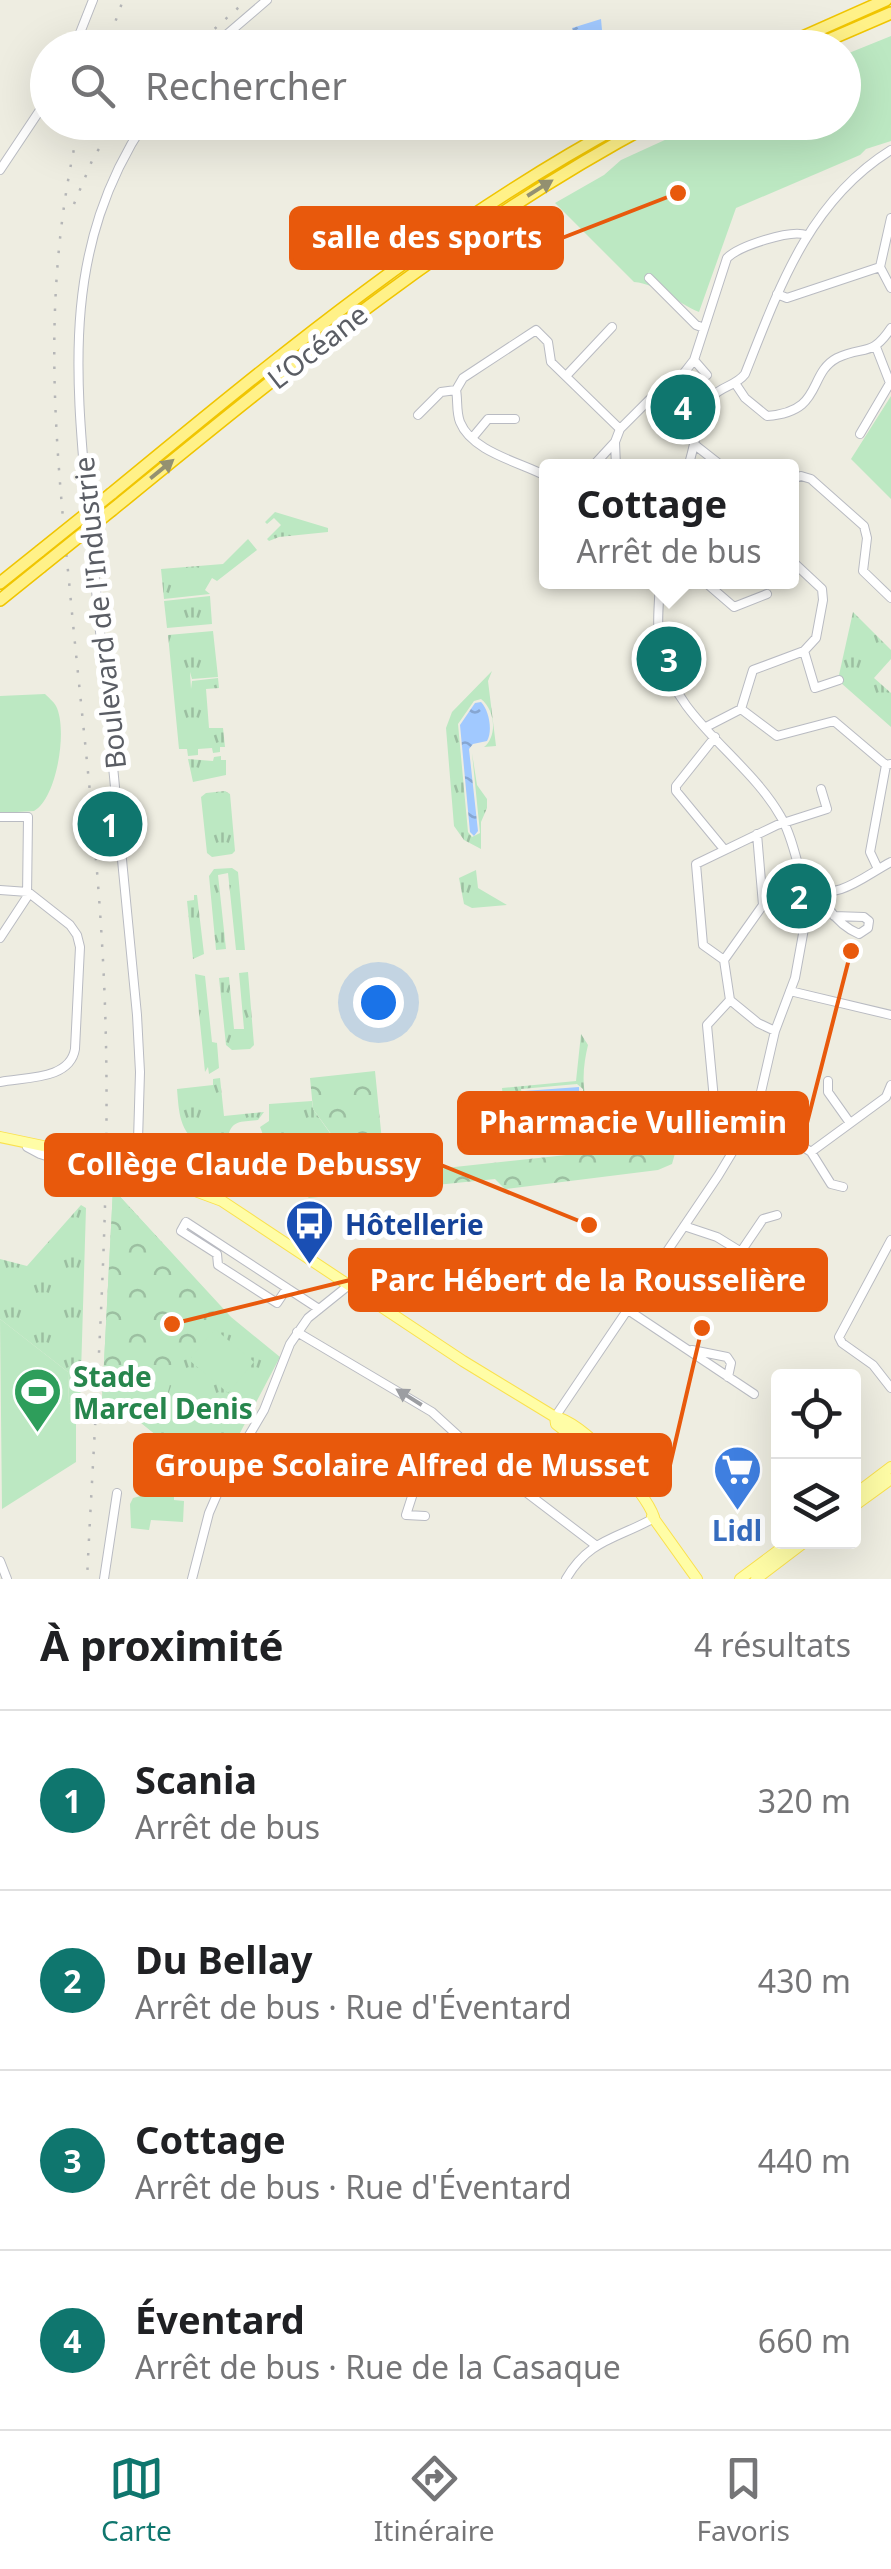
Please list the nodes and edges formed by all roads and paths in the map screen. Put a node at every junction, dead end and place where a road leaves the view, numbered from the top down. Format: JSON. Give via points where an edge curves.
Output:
{"nodes":[{"id":1,"x":93,"y":0,"type":"edge"},
{"id":2,"x":266,"y":0,"type":"edge"},
{"id":3,"x":886,"y":0,"type":"edge"},
{"id":4,"x":891,"y":13,"type":"edge"},
{"id":5,"x":81,"y":30,"type":"edge"},
{"id":6,"x":232,"y":30,"type":"edge"},
{"id":7,"x":818,"y":30,"type":"edge"},
{"id":8,"x":852,"y":30,"type":"edge"},
{"id":9,"x":30,"y":125,"type":"edge"},
{"id":10,"x":135,"y":140,"type":"edge"},
{"id":11,"x":596,"y":140,"type":"edge"},
{"id":12,"x":623,"y":140,"type":"edge"},
{"id":13,"x":891,"y":150,"type":"edge"},
{"id":14,"x":0,"y":170,"type":"edge"},
{"id":15,"x":891,"y":218,"type":"edge"},
{"id":16,"x":806,"y":235,"type":"junction"},
{"id":17,"x":880,"y":267,"type":"junction"},
{"id":18,"x":648,"y":278,"type":"dead end"},
{"id":19,"x":891,"y":288,"type":"edge"},
{"id":20,"x":777,"y":294,"type":"junction"},
{"id":21,"x":612,"y":327,"type":"dead end"},
{"id":22,"x":704,"y":328,"type":"junction"},
{"id":23,"x":891,"y":328,"type":"edge"},
{"id":24,"x":876,"y":348,"type":"junction"},
{"id":25,"x":694,"y":360,"type":"junction"},
{"id":26,"x":685,"y":372,"type":"junction"},
{"id":27,"x":566,"y":376,"type":"junction"},
{"id":28,"x":707,"y":376,"type":"dead end"},
{"id":29,"x":734,"y":383,"type":"junction"},
{"id":30,"x":672,"y":388,"type":"junction"},
{"id":31,"x":456,"y":390,"type":"junction"},
{"id":32,"x":712,"y":397,"type":"junction"},
{"id":33,"x":418,"y":414,"type":"dead end"},
{"id":34,"x":704,"y":416,"type":"junction"},
{"id":35,"x":515,"y":418,"type":"dead end"},
{"id":36,"x":620,"y":429,"type":"junction"},
{"id":37,"x":860,"y":434,"type":"dead end"},
{"id":38,"x":472,"y":436,"type":"junction"},
{"id":39,"x":615,"y":442,"type":"junction"},
{"id":40,"x":695,"y":446,"type":"junction"},
{"id":41,"x":599,"y":459,"type":"edge"},
{"id":42,"x":616,"y":459,"type":"edge"},
{"id":43,"x":690,"y":459,"type":"edge"},
{"id":44,"x":713,"y":459,"type":"edge"},
{"id":45,"x":539,"y":473,"type":"edge"},
{"id":46,"x":799,"y":477,"type":"edge"},
{"id":47,"x":799,"y":567,"type":"edge"},
{"id":48,"x":0,"y":583,"type":"edge"},
{"id":49,"x":660,"y":589,"type":"edge"},
{"id":50,"x":713,"y":589,"type":"edge"},
{"id":51,"x":768,"y":594,"type":"dead end"},
{"id":52,"x":891,"y":598,"type":"edge"},
{"id":53,"x":0,"y":600,"type":"edge"},
{"id":54,"x":658,"y":633,"type":"junction"},
{"id":55,"x":804,"y":651,"type":"junction"},
{"id":56,"x":839,"y":680,"type":"dead end"},
{"id":57,"x":678,"y":691,"type":"junction"},
{"id":58,"x":741,"y":709,"type":"junction"},
{"id":59,"x":706,"y":726,"type":"junction"},
{"id":60,"x":715,"y":737,"type":"junction"},
{"id":61,"x":889,"y":764,"type":"edge"},
{"id":62,"x":821,"y":789,"type":"dead end"},
{"id":63,"x":0,"y":817,"type":"edge"},
{"id":64,"x":784,"y":822,"type":"junction"},
{"id":65,"x":757,"y":834,"type":"junction"},
{"id":66,"x":723,"y":848,"type":"junction"},
{"id":67,"x":891,"y":862,"type":"edge"},
{"id":68,"x":878,"y":870,"type":"junction"},
{"id":69,"x":0,"y":890,"type":"edge"},
{"id":70,"x":28,"y":892,"type":"junction"},
{"id":71,"x":810,"y":892,"type":"junction"},
{"id":72,"x":828,"y":893,"type":"junction"},
{"id":73,"x":828,"y":908,"type":"junction"},
{"id":74,"x":815,"y":909,"type":"junction"},
{"id":75,"x":834,"y":916,"type":"dead end"},
{"id":76,"x":0,"y":938,"type":"edge"},
{"id":77,"x":724,"y":960,"type":"junction"},
{"id":78,"x":790,"y":991,"type":"junction"},
{"id":79,"x":730,"y":1000,"type":"junction"},
{"id":80,"x":891,"y":1015,"type":"edge"},
{"id":81,"x":775,"y":1031,"type":"junction"},
{"id":82,"x":828,"y":1081,"type":"dead end"},
{"id":83,"x":0,"y":1083,"type":"edge"},
{"id":84,"x":891,"y":1085,"type":"edge"},
{"id":85,"x":754,"y":1114,"type":"junction"},
{"id":86,"x":850,"y":1123,"type":"junction"},
{"id":87,"x":702,"y":1128,"type":"dead end"},
{"id":88,"x":0,"y":1140,"type":"edge"},
{"id":89,"x":811,"y":1152,"type":"junction"},
{"id":90,"x":86,"y":1162,"type":"junction"},
{"id":91,"x":137,"y":1172,"type":"junction"},
{"id":92,"x":843,"y":1187,"type":"dead end"},
{"id":93,"x":777,"y":1215,"type":"dead end"},
{"id":94,"x":684,"y":1226,"type":"junction"},
{"id":95,"x":891,"y":1240,"type":"edge"},
{"id":96,"x":742,"y":1250,"type":"junction"},
{"id":97,"x":802,"y":1274,"type":"dead end"},
{"id":98,"x":349,"y":1285,"type":"junction"},
{"id":99,"x":287,"y":1288,"type":"junction"},
{"id":100,"x":319,"y":1309,"type":"junction"},
{"id":101,"x":628,"y":1310,"type":"junction"},
{"id":102,"x":297,"y":1332,"type":"junction"},
{"id":103,"x":688,"y":1350,"type":"junction"},
{"id":104,"x":728,"y":1377,"type":"junction"},
{"id":105,"x":891,"y":1388,"type":"edge"},
{"id":106,"x":754,"y":1394,"type":"dead end"},
{"id":107,"x":555,"y":1418,"type":"junction"},
{"id":108,"x":456,"y":1434,"type":"junction"},
{"id":109,"x":891,"y":1467,"type":"edge"},
{"id":110,"x":891,"y":1479,"type":"edge"},
{"id":111,"x":861,"y":1490,"type":"edge"},
{"id":112,"x":116,"y":1494,"type":"dead end"},
{"id":113,"x":861,"y":1501,"type":"edge"},
{"id":114,"x":424,"y":1516,"type":"dead end"},
{"id":115,"x":654,"y":1518,"type":"junction"},
{"id":116,"x":594,"y":1544,"type":"junction"},
{"id":117,"x":781,"y":1549,"type":"edge"},
{"id":118,"x":797,"y":1549,"type":"edge"},
{"id":119,"x":0,"y":1561,"type":"edge"},
{"id":120,"x":698,"y":1578,"type":"edge"},
{"id":121,"x":7,"y":1579,"type":"edge"},
{"id":122,"x":104,"y":1579,"type":"edge"},
{"id":123,"x":192,"y":1579,"type":"edge"},
{"id":124,"x":566,"y":1579,"type":"edge"},
{"id":125,"x":740,"y":1579,"type":"edge"},
{"id":126,"x":756,"y":1579,"type":"edge"}],
"edges":[{"from":1,"to":5,"type":"street"},
{"from":2,"to":6,"type":"street"},
{"from":3,"to":7,"type":"highway"},
{"from":4,"to":8,"type":"highway"},
{"from":9,"to":14,"type":"street"},
{"from":10,"to":91,"type":"street","name":"Boulevard de l'Industrie","via":[[90,242],[76,354],[137,1014]]},
{"from":11,"to":48,"type":"highway","name":"L’Océane","bridge":true,"via":[[450,230],[221,403]]},
{"from":53,"to":12,"type":"highway","name":"L’Océane","one_way":true,"bridge":true,"via":[[362,310],[472,231]]},
{"from":13,"to":16,"type":"street","via":[[840,190]]},
{"from":15,"to":17,"type":"street"},
{"from":16,"to":20,"type":"street"},
{"from":16,"to":22,"type":"street","via":[[796,232],[734,251]]},
{"from":17,"to":19,"type":"street"},
{"from":17,"to":20,"type":"street","via":[[787,298]]},
{"from":18,"to":22,"type":"street"},
{"from":20,"to":29,"type":"street","via":[[745,374]]},
{"from":21,"to":27,"type":"street"},
{"from":22,"to":25,"type":"street"},
{"from":23,"to":24,"type":"street"},
{"from":24,"to":29,"type":"street","via":[[836,359],[802,406],[771,417]]},
{"from":24,"to":37,"type":"street","via":[[890,383]]},
{"from":25,"to":26,"type":"street"},
{"from":25,"to":28,"type":"street"},
{"from":26,"to":30,"type":"street"},
{"from":26,"to":32,"type":"street"},
{"from":27,"to":31,"type":"street","via":[[536,330],[463,378]]},
{"from":27,"to":36,"type":"street"},
{"from":29,"to":32,"type":"street"},
{"from":30,"to":34,"type":"street"},
{"from":30,"to":36,"type":"street","via":[[664,386]]},
{"from":31,"to":33,"type":"street","via":[[441,392]]},
{"from":31,"to":38,"type":"street","via":[[460,423]]},
{"from":32,"to":34,"type":"street"},
{"from":34,"to":40,"type":"street"},
{"from":35,"to":38,"type":"street","via":[[488,419]]},
{"from":36,"to":39,"type":"street"},
{"from":38,"to":45,"type":"street","via":[[492,453]]},
{"from":39,"to":41,"type":"street"},
{"from":39,"to":42,"type":"street"},
{"from":40,"to":43,"type":"street"},
{"from":40,"to":44,"type":"street"},
{"from":46,"to":52,"type":"street","via":[[811,479],[864,526],[864,571]]},
{"from":47,"to":55,"type":"street","via":[[823,594],[816,638]]},
{"from":49,"to":54,"type":"street"},
{"from":50,"to":51,"type":"street","via":[[734,607]]},
{"from":54,"to":57,"type":"street","via":[[668,678]]},
{"from":54,"to":57,"type":"street","via":[[689,653]]},
{"from":55,"to":56,"type":"street","via":[[816,688]]},
{"from":55,"to":58,"type":"street","via":[[753,670]]},
{"from":57,"to":59,"type":"street"},
{"from":58,"to":59,"type":"street"},
{"from":58,"to":61,"type":"street","via":[[777,736],[838,723]]},
{"from":59,"to":60,"type":"street"},
{"from":60,"to":64,"type":"street"},
{"from":60,"to":66,"type":"street","via":[[676,791]]},
{"from":61,"to":68,"type":"street","via":[[870,852]]},
{"from":62,"to":64,"type":"street","via":[[827,810]]},
{"from":63,"to":70,"type":"street","via":[[28,817]]},
{"from":64,"to":65,"type":"street"},
{"from":64,"to":71,"type":"street"},
{"from":65,"to":66,"type":"street"},
{"from":65,"to":77,"type":"street","via":[[763,905]]},
{"from":66,"to":77,"type":"street","via":[[695,867],[703,945]]},
{"from":67,"to":68,"type":"street"},
{"from":68,"to":72,"type":"street"},
{"from":69,"to":70,"type":"street"},
{"from":70,"to":76,"type":"street"},
{"from":70,"to":83,"type":"street","via":[[70,925],[79,941],[75,1049],[61,1071]]},
{"from":71,"to":72,"type":"street"},
{"from":71,"to":74,"type":"street"},
{"from":72,"to":73,"type":"street"},
{"from":73,"to":74,"type":"street"},
{"from":73,"to":75,"type":"street"},
{"from":74,"to":78,"type":"street","via":[[805,924]]},
{"from":77,"to":79,"type":"street"},
{"from":78,"to":80,"type":"street"},
{"from":78,"to":81,"type":"street"},
{"from":79,"to":81,"type":"street"},
{"from":79,"to":87,"type":"street","via":[[708,1025],[716,1121]]},
{"from":81,"to":85,"type":"street"},
{"from":82,"to":86,"type":"street","via":[[828,1092]]},
{"from":84,"to":86,"type":"street","via":[[886,1097]]},
{"from":85,"to":89,"type":"street"},
{"from":85,"to":94,"type":"street"},
{"from":86,"to":89,"type":"street"},
{"from":88,"to":90,"type":"main road"},
{"from":88,"to":90,"type":"main road"},
{"from":89,"to":92,"type":"street","via":[[831,1184]]},
{"from":90,"to":91,"type":"main road","bridge":true},
{"from":91,"to":98,"type":"main road","via":[[222,1201]]},
{"from":93,"to":96,"type":"street","via":[[763,1219]]},
{"from":94,"to":96,"type":"street"},
{"from":94,"to":101,"type":"street"},
{"from":95,"to":105,"type":"street","via":[[839,1338]]},
{"from":96,"to":97,"type":"street","via":[[785,1278]]},
{"from":98,"to":100,"type":"street"},
{"from":98,"to":107,"type":"main road"},
{"from":99,"to":99,"type":"street","via":[[277,1303],[181,1230],[186,1222]]},
{"from":99,"to":100,"type":"street"},
{"from":100,"to":102,"type":"street"},
{"from":101,"to":103,"type":"street"},
{"from":101,"to":107,"type":"street"},
{"from":108,"to":102,"type":"street","one_way":true,"via":[[417,1402]]},
{"from":102,"to":123,"type":"street","via":[[214,1502]]},
{"from":103,"to":104,"type":"street"},
{"from":103,"to":104,"type":"street","via":[[727,1357]]},
{"from":104,"to":106,"type":"street"},
{"from":107,"to":115,"type":"main road"},
{"from":108,"to":114,"type":"street","via":[[439,1453],[427,1450],[406,1514]]},
{"from":108,"to":116,"type":"street"},
{"from":109,"to":111,"type":"main road"},
{"from":110,"to":113,"type":"main road"},
{"from":112,"to":122,"type":"street"},
{"from":115,"to":116,"type":"street"},
{"from":115,"to":120,"type":"main road"},
{"from":116,"to":124,"type":"street"},
{"from":117,"to":125,"type":"main road"},
{"from":118,"to":126,"type":"main road"},
{"from":119,"to":121,"type":"street"}]}
